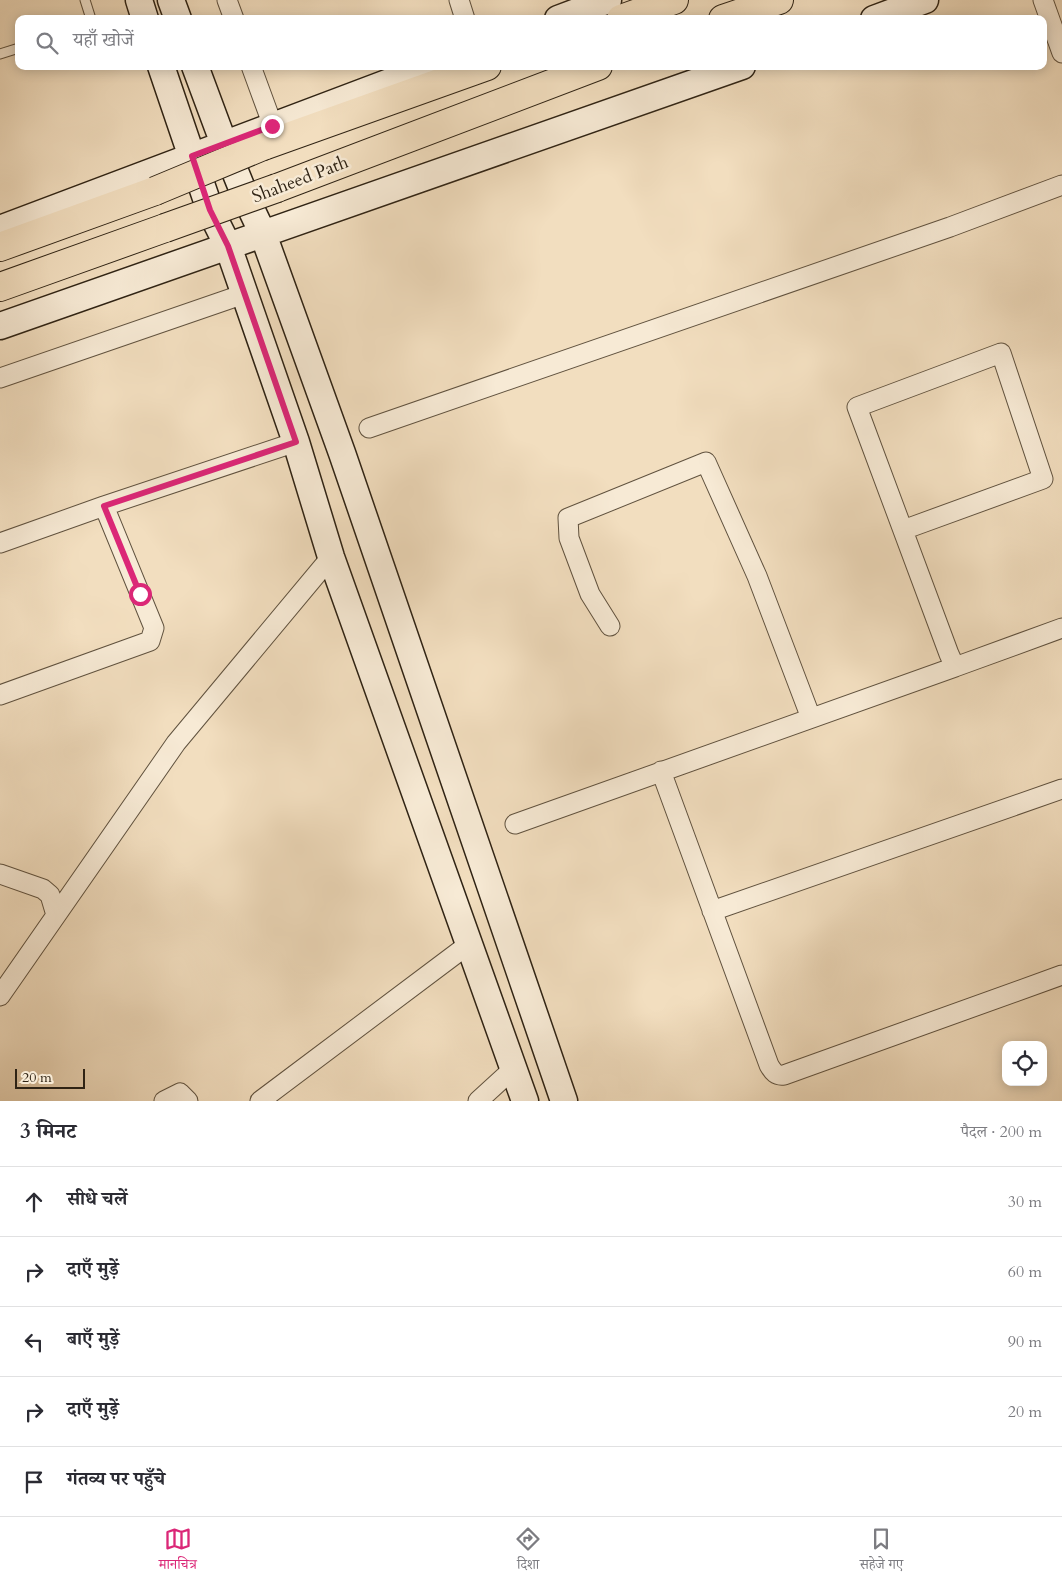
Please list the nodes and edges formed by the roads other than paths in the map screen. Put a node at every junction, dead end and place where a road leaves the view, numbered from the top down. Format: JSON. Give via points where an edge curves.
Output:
{"nodes":[{"id":1,"x":85,"y":0,"type":"edge"},
{"id":2,"x":139,"y":0,"type":"edge"},
{"id":3,"x":171,"y":0,"type":"edge"},
{"id":4,"x":227,"y":0,"type":"edge"},
{"id":5,"x":459,"y":0,"type":"edge"},
{"id":6,"x":608,"y":0,"type":"edge"},
{"id":7,"x":674,"y":0,"type":"edge"},
{"id":8,"x":778,"y":0,"type":"edge"},
{"id":9,"x":926,"y":0,"type":"edge"},
{"id":10,"x":1043,"y":0,"type":"edge"},
{"id":11,"x":90,"y":15,"type":"edge"},
{"id":12,"x":144,"y":15,"type":"edge"},
{"id":13,"x":177,"y":15,"type":"edge"},
{"id":14,"x":233,"y":15,"type":"edge"},
{"id":15,"x":464,"y":15,"type":"edge"},
{"id":16,"x":569,"y":15,"type":"edge"},
{"id":17,"x":632,"y":15,"type":"edge"},
{"id":18,"x":735,"y":15,"type":"edge"},
{"id":19,"x":885,"y":15,"type":"edge"},
{"id":20,"x":15,"y":49,"type":"edge"},
{"id":21,"x":1062,"y":52,"type":"edge"},
{"id":22,"x":0,"y":54,"type":"edge"},
{"id":23,"x":162,"y":70,"type":"edge"},
{"id":24,"x":197,"y":70,"type":"edge"},
{"id":25,"x":252,"y":70,"type":"edge"},
{"id":26,"x":423,"y":70,"type":"edge"},
{"id":27,"x":474,"y":70,"type":"edge"},
{"id":28,"x":587,"y":70,"type":"edge"},
{"id":29,"x":731,"y":70,"type":"edge"},
{"id":30,"x":268,"y":136,"type":"junction"},
{"id":31,"x":224,"y":144,"type":"junction"},
{"id":32,"x":192,"y":156,"type":"junction"},
{"id":33,"x":1062,"y":184,"type":"edge"},
{"id":34,"x":0,"y":229,"type":"edge"},
{"id":35,"x":263,"y":234,"type":"junction"},
{"id":36,"x":228,"y":246,"type":"junction"},
{"id":37,"x":0,"y":247,"type":"edge"},
{"id":38,"x":0,"y":287,"type":"edge"},
{"id":39,"x":244,"y":294,"type":"junction"},
{"id":40,"x":0,"y":326,"type":"edge"},
{"id":41,"x":0,"y":378,"type":"edge"},
{"id":42,"x":370,"y":428,"type":"dead end"},
{"id":43,"x":296,"y":442,"type":"junction"},
{"id":44,"x":104,"y":506,"type":"junction"},
{"id":45,"x":903,"y":530,"type":"junction"},
{"id":46,"x":0,"y":543,"type":"edge"},
{"id":47,"x":332,"y":557,"type":"junction"},
{"id":48,"x":610,"y":626,"type":"dead end"},
{"id":49,"x":1062,"y":628,"type":"edge"},
{"id":50,"x":955,"y":667,"type":"junction"},
{"id":51,"x":0,"y":695,"type":"edge"},
{"id":52,"x":811,"y":718,"type":"junction"},
{"id":53,"x":661,"y":771,"type":"junction"},
{"id":54,"x":1062,"y":788,"type":"edge"},
{"id":55,"x":514,"y":824,"type":"dead end"},
{"id":56,"x":0,"y":874,"type":"edge"},
{"id":57,"x":712,"y":911,"type":"junction"},
{"id":58,"x":56,"y":915,"type":"junction"},
{"id":59,"x":469,"y":944,"type":"junction"},
{"id":60,"x":1062,"y":975,"type":"edge"},
{"id":61,"x":0,"y":996,"type":"edge"},
{"id":62,"x":513,"y":1069,"type":"junction"},
{"id":63,"x":164,"y":1101,"type":"edge"},
{"id":64,"x":188,"y":1101,"type":"edge"},
{"id":65,"x":260,"y":1101,"type":"edge"},
{"id":66,"x":478,"y":1101,"type":"edge"},
{"id":67,"x":525,"y":1101,"type":"edge"},
{"id":68,"x":564,"y":1101,"type":"edge"}],
"edges":[{"from":1,"to":11,"type":"lane"},
{"from":2,"to":12,"type":"street"},
{"from":3,"to":13,"type":"street"},
{"from":4,"to":14,"type":"street"},
{"from":5,"to":15,"type":"street"},
{"from":6,"to":16,"type":"street"},
{"from":7,"to":17,"type":"highway"},
{"from":8,"to":18,"type":"highway"},
{"from":9,"to":19,"type":"street"},
{"from":10,"to":21,"type":"street"},
{"from":20,"to":22,"type":"lane"},
{"from":23,"to":32,"type":"street"},
{"from":24,"to":31,"type":"street"},
{"from":25,"to":30,"type":"street"},
{"from":26,"to":30,"type":"street"},
{"from":27,"to":30,"type":"highway"},
{"from":28,"to":38,"type":"highway","name":"Shaheed Path","bridge":true,"via":[[277,188]]},
{"from":29,"to":35,"type":"street"},
{"from":30,"to":31,"type":"street"},
{"from":30,"to":37,"type":"highway","bridge":true,"via":[[155,191]]},
{"from":31,"to":32,"type":"street"},
{"from":31,"to":35,"type":"street"},
{"from":32,"to":34,"type":"street"},
{"from":32,"to":36,"type":"street","via":[[210,210]]},
{"from":33,"to":42,"type":"street","via":[[950,227]]},
{"from":35,"to":36,"type":"street"},
{"from":35,"to":68,"type":"street","via":[[342,453]]},
{"from":36,"to":39,"type":"street"},
{"from":36,"to":40,"type":"street"},
{"from":39,"to":41,"type":"street"},
{"from":39,"to":43,"type":"street"},
{"from":43,"to":44,"type":"street"},
{"from":43,"to":47,"type":"street"},
{"from":44,"to":46,"type":"street"},
{"from":44,"to":51,"type":"street","via":[[154,628],[150,641]]},
{"from":45,"to":45,"type":"street","via":[[857,407],[1001,353],[1043,479]]},
{"from":45,"to":50,"type":"street"},
{"from":47,"to":58,"type":"street","via":[[176,744]]},
{"from":47,"to":59,"type":"street"},
{"from":48,"to":52,"type":"street","via":[[590,594],[569,538],[568,518],[706,462],[757,576]]},
{"from":49,"to":50,"type":"street"},
{"from":50,"to":52,"type":"street"},
{"from":52,"to":53,"type":"street"},
{"from":53,"to":55,"type":"street"},
{"from":53,"to":57,"type":"street"},
{"from":54,"to":57,"type":"street"},
{"from":56,"to":58,"type":"street","via":[[43,889],[50,895]]},
{"from":57,"to":60,"type":"street","via":[[769,1065],[779,1076]]},
{"from":58,"to":61,"type":"street"},
{"from":59,"to":62,"type":"street"},
{"from":59,"to":65,"type":"street"},
{"from":62,"to":66,"type":"street"},
{"from":62,"to":67,"type":"street"},
{"from":63,"to":64,"type":"street","via":[[180,1093]]}]}
